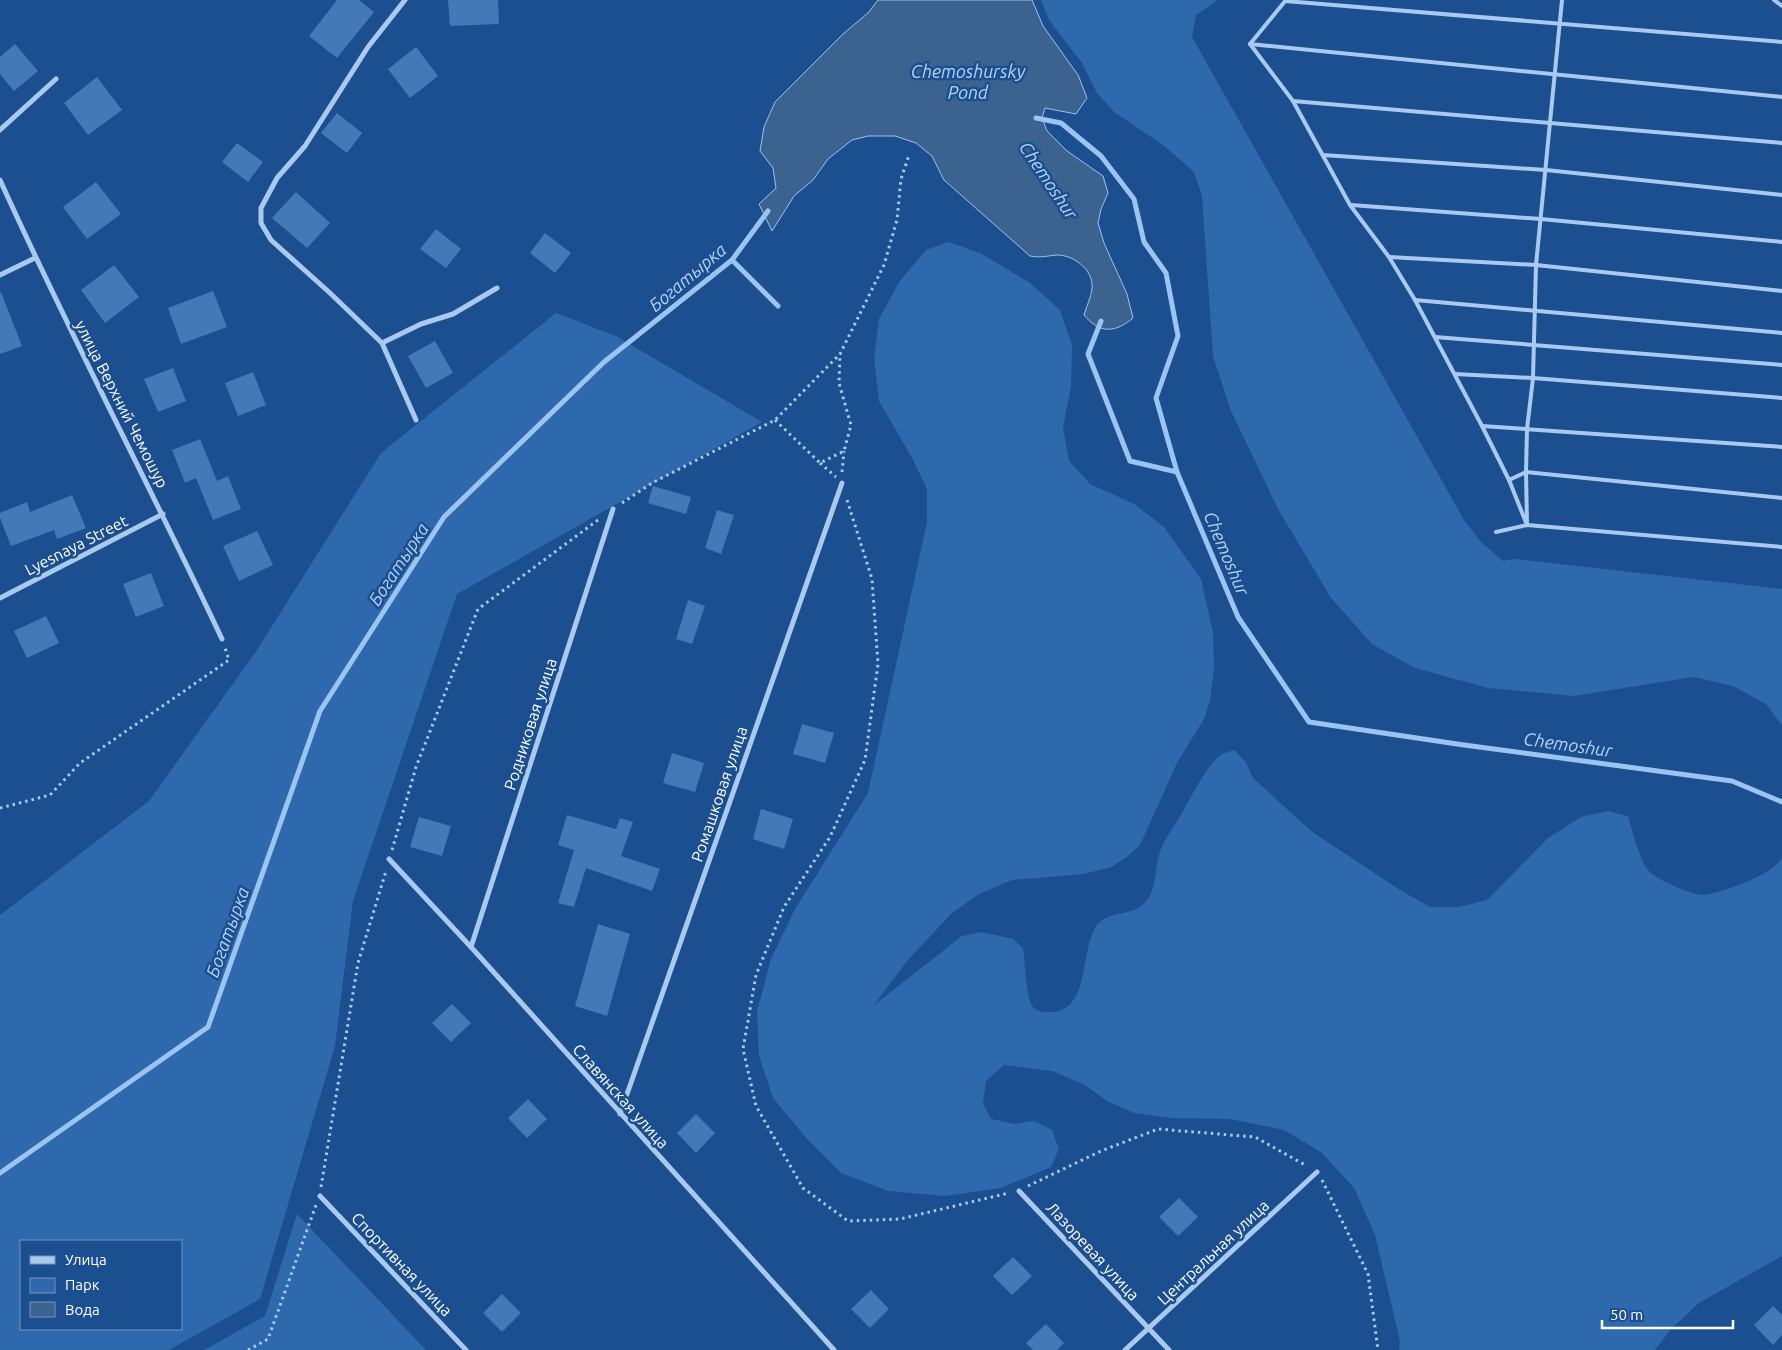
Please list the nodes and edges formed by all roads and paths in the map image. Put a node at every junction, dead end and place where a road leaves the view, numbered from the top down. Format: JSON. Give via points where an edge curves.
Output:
{"nodes":[{"id":1,"x":405,"y":0,"type":"edge"},
{"id":2,"x":1286,"y":0,"type":"edge"},
{"id":3,"x":1562,"y":0,"type":"edge"},
{"id":4,"x":1774,"y":0,"type":"edge"},
{"id":5,"x":1782,"y":6,"type":"edge"},
{"id":6,"x":1560,"y":24,"type":"junction"},
{"id":7,"x":1782,"y":42,"type":"edge"},
{"id":8,"x":1250,"y":44,"type":"junction"},
{"id":9,"x":1554,"y":75,"type":"junction"},
{"id":10,"x":56,"y":79,"type":"dead end"},
{"id":11,"x":1782,"y":97,"type":"edge"},
{"id":12,"x":1292,"y":101,"type":"junction"},
{"id":13,"x":1550,"y":124,"type":"junction"},
{"id":14,"x":0,"y":130,"type":"edge"},
{"id":15,"x":1782,"y":143,"type":"edge"},
{"id":16,"x":1323,"y":156,"type":"junction"},
{"id":17,"x":1546,"y":170,"type":"junction"},
{"id":18,"x":0,"y":180,"type":"edge"},
{"id":19,"x":1782,"y":194,"type":"edge"},
{"id":20,"x":1350,"y":205,"type":"junction"},
{"id":21,"x":1541,"y":220,"type":"junction"},
{"id":22,"x":1782,"y":242,"type":"edge"},
{"id":23,"x":1389,"y":257,"type":"junction"},
{"id":24,"x":35,"y":258,"type":"junction"},
{"id":25,"x":1536,"y":265,"type":"junction"},
{"id":26,"x":0,"y":275,"type":"edge"},
{"id":27,"x":496,"y":288,"type":"dead end"},
{"id":28,"x":1782,"y":291,"type":"edge"},
{"id":29,"x":1415,"y":300,"type":"junction"},
{"id":30,"x":1536,"y":311,"type":"junction"},
{"id":31,"x":1782,"y":333,"type":"edge"},
{"id":32,"x":1435,"y":337,"type":"junction"},
{"id":33,"x":382,"y":343,"type":"junction"},
{"id":34,"x":1534,"y":344,"type":"junction"},
{"id":35,"x":840,"y":354,"type":"dead end"},
{"id":36,"x":1782,"y":365,"type":"edge"},
{"id":37,"x":1455,"y":374,"type":"junction"},
{"id":38,"x":1533,"y":378,"type":"junction"},
{"id":39,"x":1782,"y":398,"type":"edge"},
{"id":40,"x":416,"y":420,"type":"dead end"},
{"id":41,"x":775,"y":420,"type":"dead end"},
{"id":42,"x":1482,"y":426,"type":"junction"},
{"id":43,"x":1527,"y":428,"type":"junction"},
{"id":44,"x":1782,"y":447,"type":"edge"},
{"id":45,"x":844,"y":451,"type":"junction"},
{"id":46,"x":820,"y":462,"type":"junction"},
{"id":47,"x":1526,"y":472,"type":"junction"},
{"id":48,"x":1509,"y":480,"type":"junction"},
{"id":49,"x":842,"y":483,"type":"junction"},
{"id":50,"x":1782,"y":498,"type":"edge"},
{"id":51,"x":613,"y":509,"type":"dead end"},
{"id":52,"x":163,"y":514,"type":"junction"},
{"id":53,"x":1527,"y":525,"type":"junction"},
{"id":54,"x":1496,"y":532,"type":"dead end"},
{"id":55,"x":1782,"y":547,"type":"edge"},
{"id":56,"x":0,"y":598,"type":"edge"},
{"id":57,"x":222,"y":639,"type":"joint"},
{"id":58,"x":0,"y":808,"type":"edge"},
{"id":59,"x":389,"y":859,"type":"dead end"},
{"id":60,"x":471,"y":947,"type":"junction"},
{"id":61,"x":620,"y":1114,"type":"junction"},
{"id":62,"x":1317,"y":1172,"type":"junction"},
{"id":63,"x":1019,"y":1191,"type":"junction"},
{"id":64,"x":320,"y":1196,"type":"dead end"},
{"id":65,"x":1148,"y":1328,"type":"junction"},
{"id":66,"x":466,"y":1350,"type":"edge"},
{"id":67,"x":834,"y":1350,"type":"edge"},
{"id":68,"x":1125,"y":1350,"type":"edge"},
{"id":69,"x":1168,"y":1350,"type":"edge"},
{"id":70,"x":1378,"y":1350,"type":"edge"}],
"edges":[{"from":1,"to":33,"type":"street","via":[[368,47],[305,146],[277,178],[261,208],[261,223],[271,240]]},
{"from":2,"to":6,"type":"lane"},
{"from":2,"to":8,"type":"lane"},
{"from":3,"to":6,"type":"lane"},
{"from":4,"to":5,"type":"lane"},
{"from":6,"to":7,"type":"lane"},
{"from":6,"to":9,"type":"lane"},
{"from":8,"to":9,"type":"lane"},
{"from":8,"to":12,"type":"lane"},
{"from":9,"to":11,"type":"lane"},
{"from":9,"to":13,"type":"lane"},
{"from":10,"to":14,"type":"street"},
{"from":12,"to":13,"type":"lane"},
{"from":12,"to":16,"type":"lane"},
{"from":13,"to":15,"type":"lane"},
{"from":13,"to":17,"type":"lane"},
{"from":16,"to":17,"type":"lane"},
{"from":16,"to":20,"type":"lane"},
{"from":17,"to":19,"type":"lane"},
{"from":17,"to":21,"type":"lane"},
{"from":18,"to":24,"type":"street","name":"улица Верхний Чемошур"},
{"from":20,"to":21,"type":"lane"},
{"from":20,"to":23,"type":"lane"},
{"from":21,"to":22,"type":"lane"},
{"from":21,"to":25,"type":"lane"},
{"from":23,"to":25,"type":"lane"},
{"from":23,"to":29,"type":"lane"},
{"from":24,"to":26,"type":"street"},
{"from":24,"to":52,"type":"street","name":"улица Верхний Чемошур"},
{"from":25,"to":28,"type":"lane"},
{"from":25,"to":30,"type":"lane"},
{"from":27,"to":33,"type":"street","via":[[453,314],[421,324]]},
{"from":29,"to":30,"type":"lane"},
{"from":29,"to":32,"type":"lane"},
{"from":30,"to":31,"type":"lane"},
{"from":30,"to":34,"type":"lane"},
{"from":32,"to":34,"type":"lane"},
{"from":32,"to":37,"type":"lane"},
{"from":33,"to":40,"type":"street"},
{"from":34,"to":36,"type":"lane"},
{"from":34,"to":38,"type":"lane"},
{"from":35,"to":45,"type":"path","via":[[839,383],[851,425]]},
{"from":37,"to":38,"type":"lane"},
{"from":37,"to":42,"type":"lane"},
{"from":38,"to":39,"type":"lane"},
{"from":38,"to":43,"type":"lane"},
{"from":41,"to":46,"type":"path"},
{"from":42,"to":43,"type":"lane"},
{"from":42,"to":48,"type":"lane"},
{"from":43,"to":44,"type":"lane"},
{"from":43,"to":47,"type":"lane"},
{"from":45,"to":46,"type":"path"},
{"from":45,"to":49,"type":"path"},
{"from":46,"to":49,"type":"path"},
{"from":47,"to":48,"type":"lane"},
{"from":47,"to":50,"type":"lane"},
{"from":47,"to":53,"type":"lane"},
{"from":48,"to":53,"type":"lane"},
{"from":49,"to":61,"type":"street","name":"Ромашковая улица"},
{"from":49,"to":63,"type":"path","via":[[872,579],[878,664],[865,760],[830,837],[784,907],[756,975],[744,1049],[756,1106],[803,1188],[848,1220],[900,1219]]},
{"from":51,"to":60,"type":"street","name":"Родниковая улица"},
{"from":52,"to":56,"type":"street","name":"Lyesnaya Street"},
{"from":52,"to":57,"type":"street","name":"улица Верхний Чемошур"},
{"from":53,"to":54,"type":"lane"},
{"from":53,"to":55,"type":"lane"},
{"from":57,"to":58,"type":"path","via":[[229,660],[80,763],[50,795]]},
{"from":59,"to":60,"type":"street","name":"Славянская улица"},
{"from":60,"to":61,"type":"street","name":"Славянская улица"},
{"from":61,"to":67,"type":"street","name":"Славянская улица"},
{"from":62,"to":63,"type":"path","via":[[1255,1137],[1158,1129],[1101,1151]]},
{"from":62,"to":65,"type":"street","name":"Центральная улица"},
{"from":62,"to":70,"type":"path","via":[[1368,1274]]},
{"from":63,"to":65,"type":"street","name":"Лазоревая улица"},
{"from":64,"to":66,"type":"street","name":"Спортивная улица"},
{"from":65,"to":68,"type":"street","name":"Центральная улица"},
{"from":65,"to":69,"type":"street","name":"Лазоревая улица"}]}
